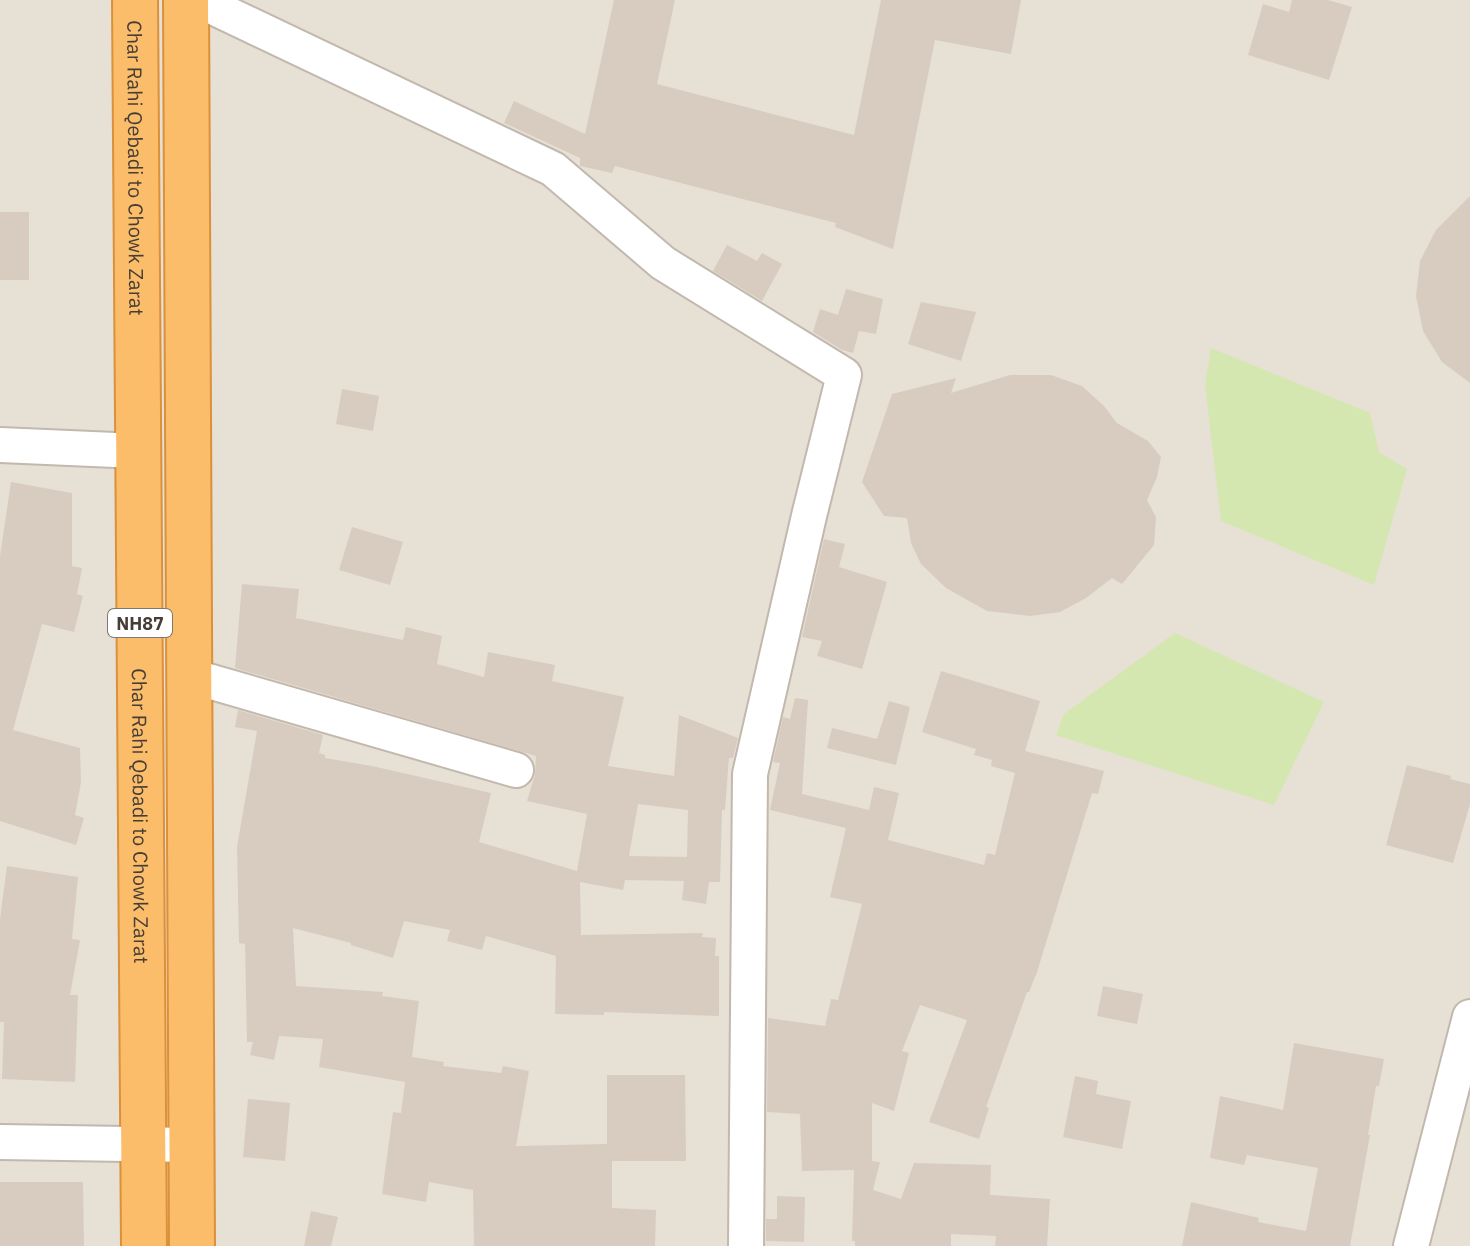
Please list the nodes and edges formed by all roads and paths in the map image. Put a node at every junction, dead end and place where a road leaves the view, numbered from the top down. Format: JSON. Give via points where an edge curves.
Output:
{"nodes":[{"id":1,"x":135,"y":0,"type":"edge"},
{"id":2,"x":186,"y":0,"type":"edge"},
{"id":3,"x":198,"y":0,"type":"edge"},
{"id":4,"x":0,"y":445,"type":"edge"},
{"id":5,"x":138,"y":451,"type":"junction"},
{"id":6,"x":191,"y":676,"type":"junction"},
{"id":7,"x":516,"y":770,"type":"dead end"},
{"id":8,"x":1470,"y":1017,"type":"edge"},
{"id":9,"x":1463,"y":1066,"type":"edge"},
{"id":10,"x":0,"y":1142,"type":"edge"},
{"id":11,"x":144,"y":1143,"type":"junction"},
{"id":12,"x":191,"y":1145,"type":"junction"},
{"id":13,"x":144,"y":1246,"type":"edge"},
{"id":14,"x":192,"y":1246,"type":"edge"},
{"id":15,"x":746,"y":1246,"type":"edge"},
{"id":16,"x":1411,"y":1246,"type":"edge"}],
"edges":[{"from":1,"to":5,"type":"highway","name":"Char Rahi Qebadi to Chowk Zarat","number":"NH87"},
{"from":2,"to":6,"type":"highway","number":"NH87"},
{"from":3,"to":15,"type":"street","via":[[553,169],[663,263],[844,375],[750,774]]},
{"from":4,"to":5,"type":"street"},
{"from":5,"to":11,"type":"highway","name":"Char Rahi Qebadi to Chowk Zarat","number":"NH87"},
{"from":6,"to":7,"type":"street"},
{"from":6,"to":12,"type":"highway","number":"NH87"},
{"from":8,"to":9,"type":"street"},
{"from":9,"to":16,"type":"street"},
{"from":10,"to":11,"type":"street"},
{"from":11,"to":12,"type":"street"},
{"from":11,"to":13,"type":"highway","name":"Char Rahi Qebadi to Chowk Zarat","number":"NH87"},
{"from":12,"to":14,"type":"highway","number":"NH87"}]}
